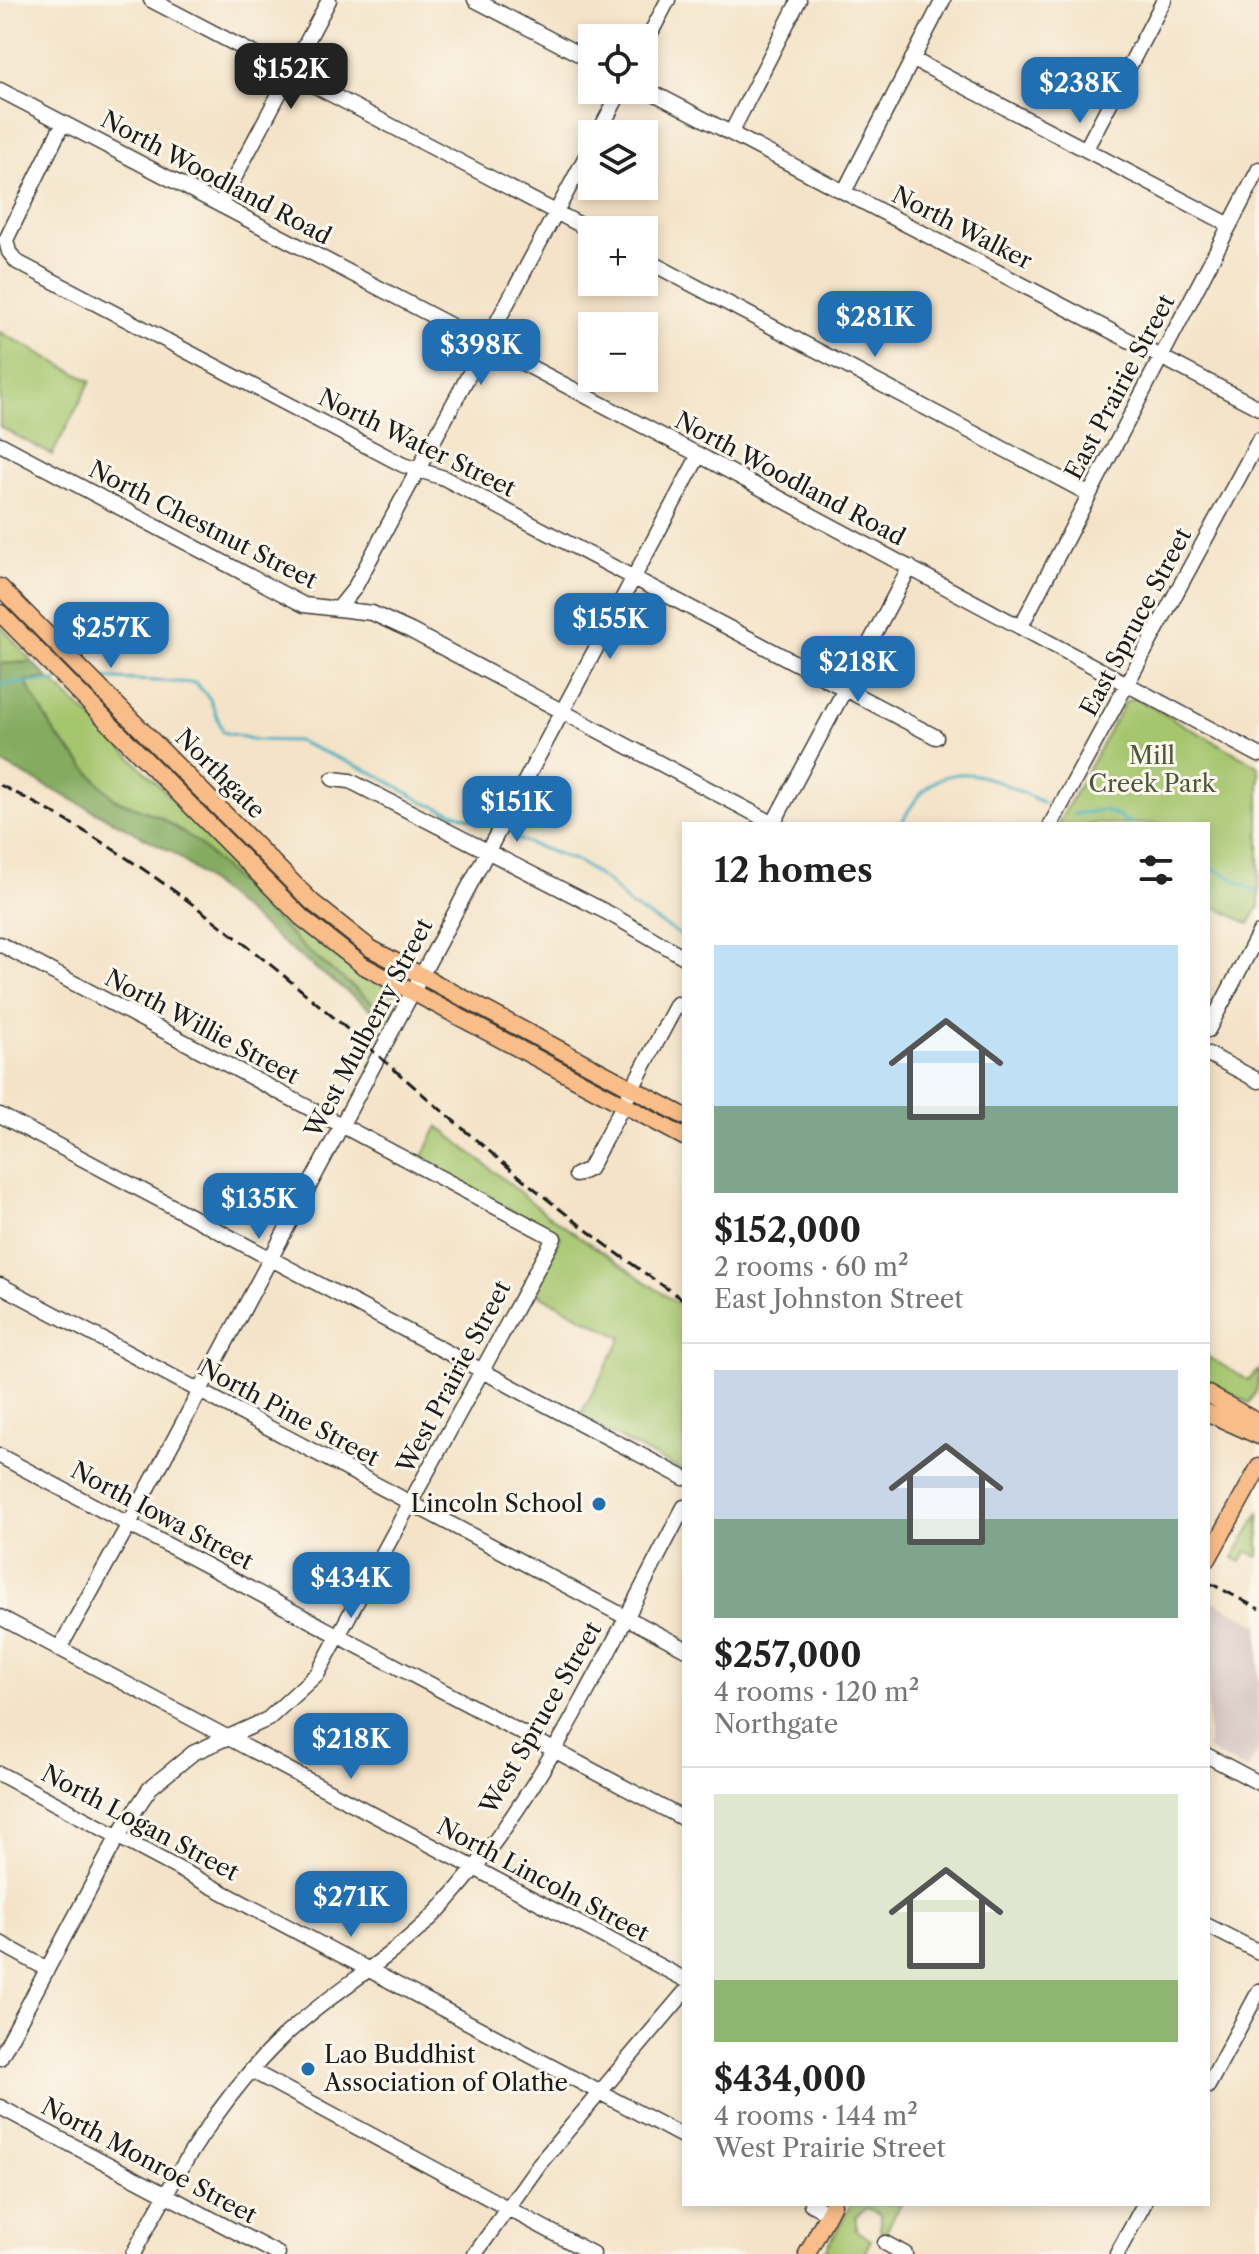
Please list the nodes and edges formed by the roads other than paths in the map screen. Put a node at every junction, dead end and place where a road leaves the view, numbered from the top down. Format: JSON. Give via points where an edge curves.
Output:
{"nodes":[{"id":1,"x":151,"y":0,"type":"edge"},
{"id":2,"x":329,"y":0,"type":"edge"},
{"id":3,"x":475,"y":0,"type":"edge"},
{"id":4,"x":668,"y":0,"type":"edge"},
{"id":5,"x":799,"y":0,"type":"edge"},
{"id":6,"x":943,"y":0,"type":"edge"},
{"id":7,"x":1164,"y":0,"type":"edge"},
{"id":8,"x":655,"y":24,"type":"edge"},
{"id":9,"x":578,"y":54,"type":"edge"},
{"id":10,"x":912,"y":59,"type":"junction"},
{"id":11,"x":290,"y":73,"type":"junction"},
{"id":12,"x":0,"y":90,"type":"edge"},
{"id":13,"x":658,"y":95,"type":"edge"},
{"id":14,"x":63,"y":123,"type":"junction"},
{"id":15,"x":731,"y":133,"type":"junction"},
{"id":16,"x":1086,"y":149,"type":"junction"},
{"id":17,"x":1259,"y":169,"type":"edge"},
{"id":18,"x":578,"y":171,"type":"edge"},
{"id":19,"x":844,"y":192,"type":"junction"},
{"id":20,"x":220,"y":205,"type":"junction"},
{"id":21,"x":556,"y":212,"type":"junction"},
{"id":22,"x":578,"y":224,"type":"edge"},
{"id":23,"x":1230,"y":225,"type":"junction"},
{"id":24,"x":658,"y":266,"type":"edge"},
{"id":25,"x":484,"y":344,"type":"junction"},
{"id":26,"x":1161,"y":357,"type":"junction"},
{"id":27,"x":1259,"y":408,"type":"edge"},
{"id":28,"x":1259,"y":440,"type":"edge"},
{"id":29,"x":0,"y":444,"type":"edge"},
{"id":30,"x":699,"y":455,"type":"junction"},
{"id":31,"x":417,"y":468,"type":"junction"},
{"id":32,"x":1089,"y":494,"type":"junction"},
{"id":33,"x":910,"y":567,"type":"junction"},
{"id":34,"x":632,"y":577,"type":"junction"},
{"id":35,"x":0,"y":587,"type":"edge"},
{"id":36,"x":338,"y":609,"type":"junction"},
{"id":37,"x":0,"y":613,"type":"edge"},
{"id":38,"x":1021,"y":626,"type":"junction"},
{"id":39,"x":1126,"y":685,"type":"junction"},
{"id":40,"x":845,"y":689,"type":"junction"},
{"id":41,"x":562,"y":711,"type":"junction"},
{"id":42,"x":936,"y":737,"type":"dead end"},
{"id":43,"x":1259,"y":755,"type":"edge"},
{"id":44,"x":333,"y":779,"type":"dead end"},
{"id":45,"x":770,"y":822,"type":"edge"},
{"id":46,"x":775,"y":822,"type":"edge"},
{"id":47,"x":1052,"y":822,"type":"edge"},
{"id":48,"x":488,"y":850,"type":"junction"},
{"id":49,"x":1259,"y":933,"type":"edge"},
{"id":50,"x":0,"y":944,"type":"edge"},
{"id":51,"x":682,"y":956,"type":"edge"},
{"id":52,"x":421,"y":977,"type":"junction"},
{"id":53,"x":412,"y":993,"type":"junction"},
{"id":54,"x":677,"y":1004,"type":"dead end"},
{"id":55,"x":1210,"y":1026,"type":"edge"},
{"id":56,"x":1210,"y":1055,"type":"edge"},
{"id":57,"x":1259,"y":1081,"type":"edge"},
{"id":58,"x":632,"y":1088,"type":"junction"},
{"id":59,"x":623,"y":1105,"type":"junction"},
{"id":60,"x":0,"y":1115,"type":"edge"},
{"id":61,"x":682,"y":1115,"type":"edge"},
{"id":62,"x":341,"y":1126,"type":"junction"},
{"id":63,"x":682,"y":1136,"type":"edge"},
{"id":64,"x":576,"y":1175,"type":"dead end"},
{"id":65,"x":554,"y":1238,"type":"joint"},
{"id":66,"x":271,"y":1259,"type":"junction"},
{"id":67,"x":1,"y":1287,"type":"edge"},
{"id":68,"x":483,"y":1371,"type":"junction"},
{"id":69,"x":200,"y":1391,"type":"junction"},
{"id":70,"x":1210,"y":1395,"type":"edge"},
{"id":71,"x":1210,"y":1414,"type":"edge"},
{"id":72,"x":1259,"y":1423,"type":"edge"},
{"id":73,"x":1259,"y":1436,"type":"edge"},
{"id":74,"x":0,"y":1456,"type":"edge"},
{"id":75,"x":1259,"y":1467,"type":"edge"},
{"id":76,"x":682,"y":1477,"type":"edge"},
{"id":77,"x":411,"y":1504,"type":"junction"},
{"id":78,"x":682,"y":1511,"type":"edge"},
{"id":79,"x":129,"y":1524,"type":"junction"},
{"id":80,"x":1210,"y":1555,"type":"edge"},
{"id":81,"x":0,"y":1617,"type":"edge"},
{"id":82,"x":625,"y":1617,"type":"junction"},
{"id":83,"x":340,"y":1636,"type":"junction"},
{"id":84,"x":682,"y":1647,"type":"edge"},
{"id":85,"x":59,"y":1649,"type":"junction"},
{"id":86,"x":229,"y":1737,"type":"junction"},
{"id":87,"x":553,"y":1749,"type":"junction"},
{"id":88,"x":1210,"y":1757,"type":"edge"},
{"id":89,"x":0,"y":1774,"type":"edge"},
{"id":90,"x":1259,"y":1783,"type":"edge"},
{"id":91,"x":682,"y":1818,"type":"edge"},
{"id":92,"x":118,"y":1836,"type":"junction"},
{"id":93,"x":473,"y":1867,"type":"junction"},
{"id":94,"x":1210,"y":1927,"type":"edge"},
{"id":95,"x":0,"y":1943,"type":"edge"},
{"id":96,"x":1259,"y":1952,"type":"edge"},
{"id":97,"x":47,"y":1969,"type":"junction"},
{"id":98,"x":368,"y":1970,"type":"junction"},
{"id":99,"x":682,"y":1978,"type":"edge"},
{"id":100,"x":1259,"y":1991,"type":"edge"},
{"id":101,"x":682,"y":1995,"type":"edge"},
{"id":102,"x":0,"y":2058,"type":"edge"},
{"id":103,"x":252,"y":2071,"type":"junction"},
{"id":104,"x":1210,"y":2082,"type":"edge"},
{"id":105,"x":602,"y":2093,"type":"junction"},
{"id":106,"x":0,"y":2107,"type":"edge"},
{"id":107,"x":682,"y":2136,"type":"edge"},
{"id":108,"x":165,"y":2195,"type":"junction"},
{"id":109,"x":1143,"y":2206,"type":"edge"},
{"id":110,"x":506,"y":2208,"type":"junction"},
{"id":111,"x":831,"y":2209,"type":"edge"},
{"id":112,"x":885,"y":2243,"type":"dead end"},
{"id":113,"x":133,"y":2254,"type":"edge"},
{"id":114,"x":278,"y":2254,"type":"edge"},
{"id":115,"x":475,"y":2254,"type":"edge"},
{"id":116,"x":593,"y":2254,"type":"edge"},
{"id":117,"x":807,"y":2254,"type":"edge"},
{"id":118,"x":905,"y":2254,"type":"edge"},
{"id":119,"x":1117,"y":2254,"type":"edge"}],
"edges":[{"from":1,"to":11,"type":"street"},
{"from":2,"to":11,"type":"street"},
{"from":3,"to":9,"type":"street"},
{"from":4,"to":8,"type":"street"},
{"from":5,"to":15,"type":"street"},
{"from":6,"to":10,"type":"street"},
{"from":7,"to":16,"type":"street"},
{"from":10,"to":16,"type":"street"},
{"from":10,"to":19,"type":"street"},
{"from":11,"to":20,"type":"street"},
{"from":11,"to":21,"type":"street"},
{"from":12,"to":14,"type":"street","name":"North Woodland Road"},
{"from":13,"to":15,"type":"street","name":"North Walker"},
{"from":14,"to":20,"type":"street","name":"North Woodland Road"},
{"from":14,"to":31,"type":"street","name":"North Water Street","via":[[6,240],[17,262]]},
{"from":15,"to":19,"type":"street","name":"North Walker"},
{"from":16,"to":23,"type":"street"},
{"from":17,"to":23,"type":"street","name":"East Prairie Street"},
{"from":18,"to":21,"type":"street"},
{"from":19,"to":26,"type":"street","name":"North Walker"},
{"from":20,"to":25,"type":"street","name":"North Woodland Road"},
{"from":21,"to":22,"type":"street"},
{"from":21,"to":25,"type":"street"},
{"from":23,"to":26,"type":"street","name":"East Prairie Street"},
{"from":24,"to":32,"type":"street"},
{"from":25,"to":30,"type":"street","name":"North Woodland Road"},
{"from":25,"to":31,"type":"street"},
{"from":26,"to":27,"type":"street","name":"North Walker"},
{"from":26,"to":32,"type":"street","name":"East Prairie Street"},
{"from":28,"to":39,"type":"street","name":"East Spruce Street"},
{"from":29,"to":36,"type":"street","name":"North Chestnut Street","via":[[292,599]]},
{"from":30,"to":33,"type":"street","name":"North Woodland Road"},
{"from":30,"to":34,"type":"street","name":"West Mulberry Street"},
{"from":31,"to":34,"type":"street","name":"North Water Street"},
{"from":31,"to":36,"type":"street","via":[[354,589]]},
{"from":32,"to":38,"type":"street","name":"East Prairie Street"},
{"from":33,"to":38,"type":"street","name":"North Woodland Road"},
{"from":33,"to":40,"type":"street"},
{"from":34,"to":40,"type":"street","name":"North Water Street"},
{"from":34,"to":41,"type":"street","name":"West Mulberry Street"},
{"from":35,"to":52,"type":"main road","name":"Northgate","via":[[312,902],[370,948]]},
{"from":36,"to":41,"type":"street","name":"North Chestnut Street","via":[[372,613]]},
{"from":37,"to":53,"type":"main road","name":"Northgate","via":[[302,918],[362,965]]},
{"from":38,"to":39,"type":"street","name":"North Woodland Road"},
{"from":39,"to":43,"type":"street","name":"North Woodland Road"},
{"from":39,"to":47,"type":"street","name":"East Spruce Street"},
{"from":40,"to":42,"type":"street","name":"North Water Street"},
{"from":40,"to":46,"type":"street"},
{"from":41,"to":45,"type":"street","name":"North Chestnut Street"},
{"from":41,"to":48,"type":"street","name":"West Mulberry Street"},
{"from":44,"to":48,"type":"street","via":[[350,781]]},
{"from":48,"to":51,"type":"street"},
{"from":48,"to":52,"type":"street","name":"West Mulberry Street"},
{"from":49,"to":55,"type":"street"},
{"from":50,"to":62,"type":"street","name":"North Willie Street"},
{"from":52,"to":53,"type":"street","name":"West Mulberry Street"},
{"from":52,"to":58,"type":"main road","name":"Northgate"},
{"from":53,"to":59,"type":"main road","name":"Northgate"},
{"from":53,"to":62,"type":"street","name":"West Mulberry Street"},
{"from":54,"to":58,"type":"street"},
{"from":56,"to":57,"type":"street"},
{"from":58,"to":59,"type":"street"},
{"from":58,"to":61,"type":"main road","name":"Northgate"},
{"from":59,"to":63,"type":"main road","name":"Northgate"},
{"from":59,"to":64,"type":"street","via":[[589,1169]]},
{"from":60,"to":66,"type":"street"},
{"from":62,"to":65,"type":"street","name":"North Willie Street"},
{"from":62,"to":66,"type":"street","name":"West Mulberry Street"},
{"from":65,"to":68,"type":"street","name":"West Prairie Street"},
{"from":66,"to":68,"type":"street"},
{"from":66,"to":69,"type":"street","name":"West Mulberry Street"},
{"from":67,"to":69,"type":"street","name":"North Pine Street"},
{"from":68,"to":76,"type":"street"},
{"from":68,"to":77,"type":"street","name":"West Prairie Street"},
{"from":69,"to":77,"type":"street","name":"North Pine Street"},
{"from":69,"to":79,"type":"street","name":"West Mulberry Street"},
{"from":70,"to":72,"type":"main road"},
{"from":71,"to":73,"type":"main road"},
{"from":74,"to":79,"type":"street","name":"North Iowa Street"},
{"from":75,"to":80,"type":"main road"},
{"from":77,"to":82,"type":"street","name":"North Pine Street"},
{"from":77,"to":83,"type":"street","name":"West Prairie Street"},
{"from":78,"to":82,"type":"street","name":"West Spruce Street"},
{"from":79,"to":83,"type":"street","name":"North Iowa Street"},
{"from":79,"to":85,"type":"street","name":"West Mulberry Street"},
{"from":81,"to":85,"type":"street","name":"North Lincoln Street"},
{"from":82,"to":84,"type":"street","name":"North Pine Street"},
{"from":82,"to":87,"type":"street","name":"West Spruce Street"},
{"from":83,"to":86,"type":"street","name":"West Prairie Street","via":[[302,1692],[268,1719]]},
{"from":83,"to":87,"type":"street","name":"North Iowa Street"},
{"from":85,"to":86,"type":"street","name":"North Lincoln Street"},
{"from":86,"to":92,"type":"street","name":"West Prairie Street","via":[[171,1769],[150,1788]]},
{"from":86,"to":93,"type":"street","name":"North Lincoln Street"},
{"from":87,"to":91,"type":"street","name":"North Iowa Street"},
{"from":87,"to":93,"type":"street","name":"West Spruce Street","via":[[526,1796]]},
{"from":88,"to":90,"type":"street"},
{"from":89,"to":92,"type":"street","name":"North Logan Street"},
{"from":92,"to":97,"type":"street","name":"West Prairie Street"},
{"from":92,"to":98,"type":"street","name":"North Logan Street"},
{"from":93,"to":98,"type":"street","name":"West Spruce Street","via":[[421,1927]]},
{"from":93,"to":99,"type":"street","name":"North Lincoln Street"},
{"from":94,"to":96,"type":"street"},
{"from":95,"to":97,"type":"street"},
{"from":97,"to":102,"type":"street","name":"West Prairie Street"},
{"from":98,"to":103,"type":"street","name":"West Spruce Street","via":[[319,2005]]},
{"from":98,"to":105,"type":"street","name":"North Logan Street"},
{"from":100,"to":104,"type":"street"},
{"from":101,"to":105,"type":"street"},
{"from":103,"to":108,"type":"street","name":"West Spruce Street","via":[[219,2110]]},
{"from":103,"to":110,"type":"street"},
{"from":105,"to":107,"type":"street","name":"North Logan Street"},
{"from":105,"to":110,"type":"street"},
{"from":106,"to":108,"type":"street","name":"North Monroe Street"},
{"from":108,"to":113,"type":"street","name":"West Spruce Street"},
{"from":108,"to":114,"type":"street","name":"North Monroe Street"},
{"from":109,"to":119,"type":"street"},
{"from":110,"to":115,"type":"street"},
{"from":110,"to":116,"type":"street"},
{"from":111,"to":117,"type":"main road"},
{"from":112,"to":118,"type":"street"}]}
